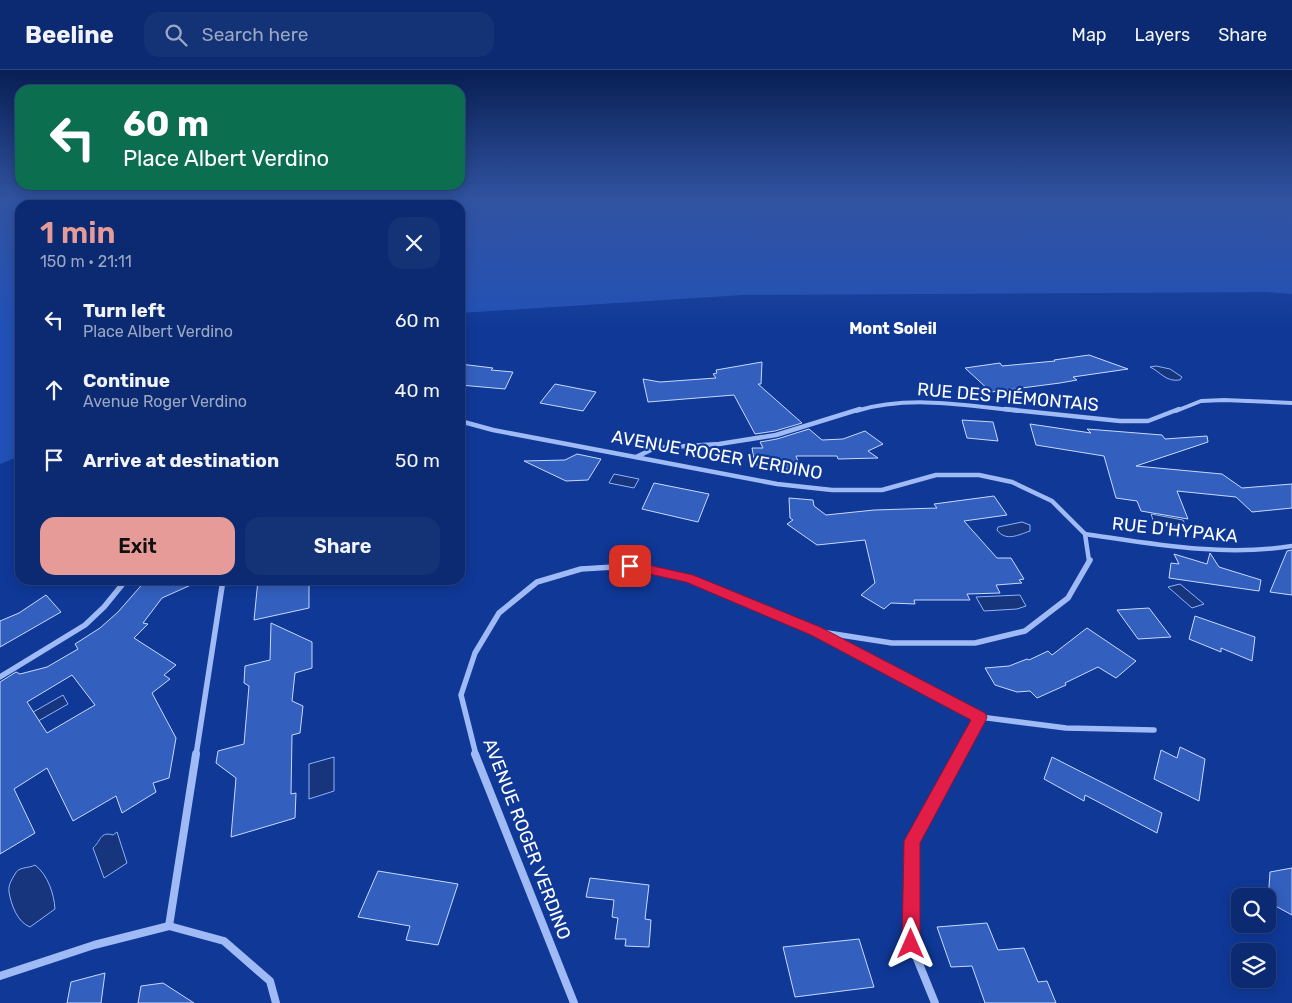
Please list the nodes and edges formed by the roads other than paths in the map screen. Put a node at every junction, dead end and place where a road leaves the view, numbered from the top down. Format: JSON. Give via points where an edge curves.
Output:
{"nodes":[{"id":1,"x":1292,"y":403,"type":"edge"},
{"id":2,"x":465,"y":422,"type":"edge"},
{"id":3,"x":635,"y":457,"type":"junction"},
{"id":4,"x":1085,"y":534,"type":"junction"},
{"id":5,"x":1292,"y":546,"type":"edge"},
{"id":6,"x":122,"y":585,"type":"edge"},
{"id":7,"x":221,"y":585,"type":"edge"},
{"id":8,"x":816,"y":631,"type":"junction"},
{"id":9,"x":0,"y":677,"type":"edge"},
{"id":10,"x":980,"y":717,"type":"junction"},
{"id":11,"x":1154,"y":730,"type":"dead end"},
{"id":12,"x":169,"y":926,"type":"junction"},
{"id":13,"x":0,"y":976,"type":"edge"},
{"id":14,"x":276,"y":1003,"type":"edge"},
{"id":15,"x":574,"y":1003,"type":"edge"},
{"id":16,"x":935,"y":1003,"type":"edge"}],
"edges":[{"from":1,"to":3,"type":"street","name":"RUE DES PIÉMONTAIS","via":[[1201,400],[1148,421],[1120,421],[934,402],[897,403],[864,408],[776,435],[719,444],[656,448]]},
{"from":2,"to":3,"type":"street","name":"AVENUE ROGER VERDINO"},
{"from":3,"to":4,"type":"street","name":"AVENUE ROGER VERDINO","via":[[777,484],[832,490],[882,490],[936,475],[979,475],[1012,482],[1052,501]]},
{"from":4,"to":5,"type":"street","name":"RUE D'HYPAKA","via":[[1194,549],[1266,551]]},
{"from":4,"to":8,"type":"street","name":"AVENUE ROGER VERDINO","via":[[1090,560],[1068,598],[1025,631],[976,643],[892,642]]},
{"from":6,"to":9,"type":"street","via":[[85,625]]},
{"from":7,"to":12,"type":"street"},
{"from":8,"to":10,"type":"street"},
{"from":8,"to":15,"type":"street","name":"AVENUE ROGER VERDINO","via":[[689,578],[630,566],[581,569],[538,582],[499,613],[475,653],[461,695],[476,757]]},
{"from":10,"to":11,"type":"street","via":[[1066,728]]},
{"from":10,"to":16,"type":"street","via":[[912,841],[911,944]]},
{"from":12,"to":13,"type":"street","via":[[94,945]]},
{"from":12,"to":14,"type":"street","via":[[224,941],[270,981]]}]}
